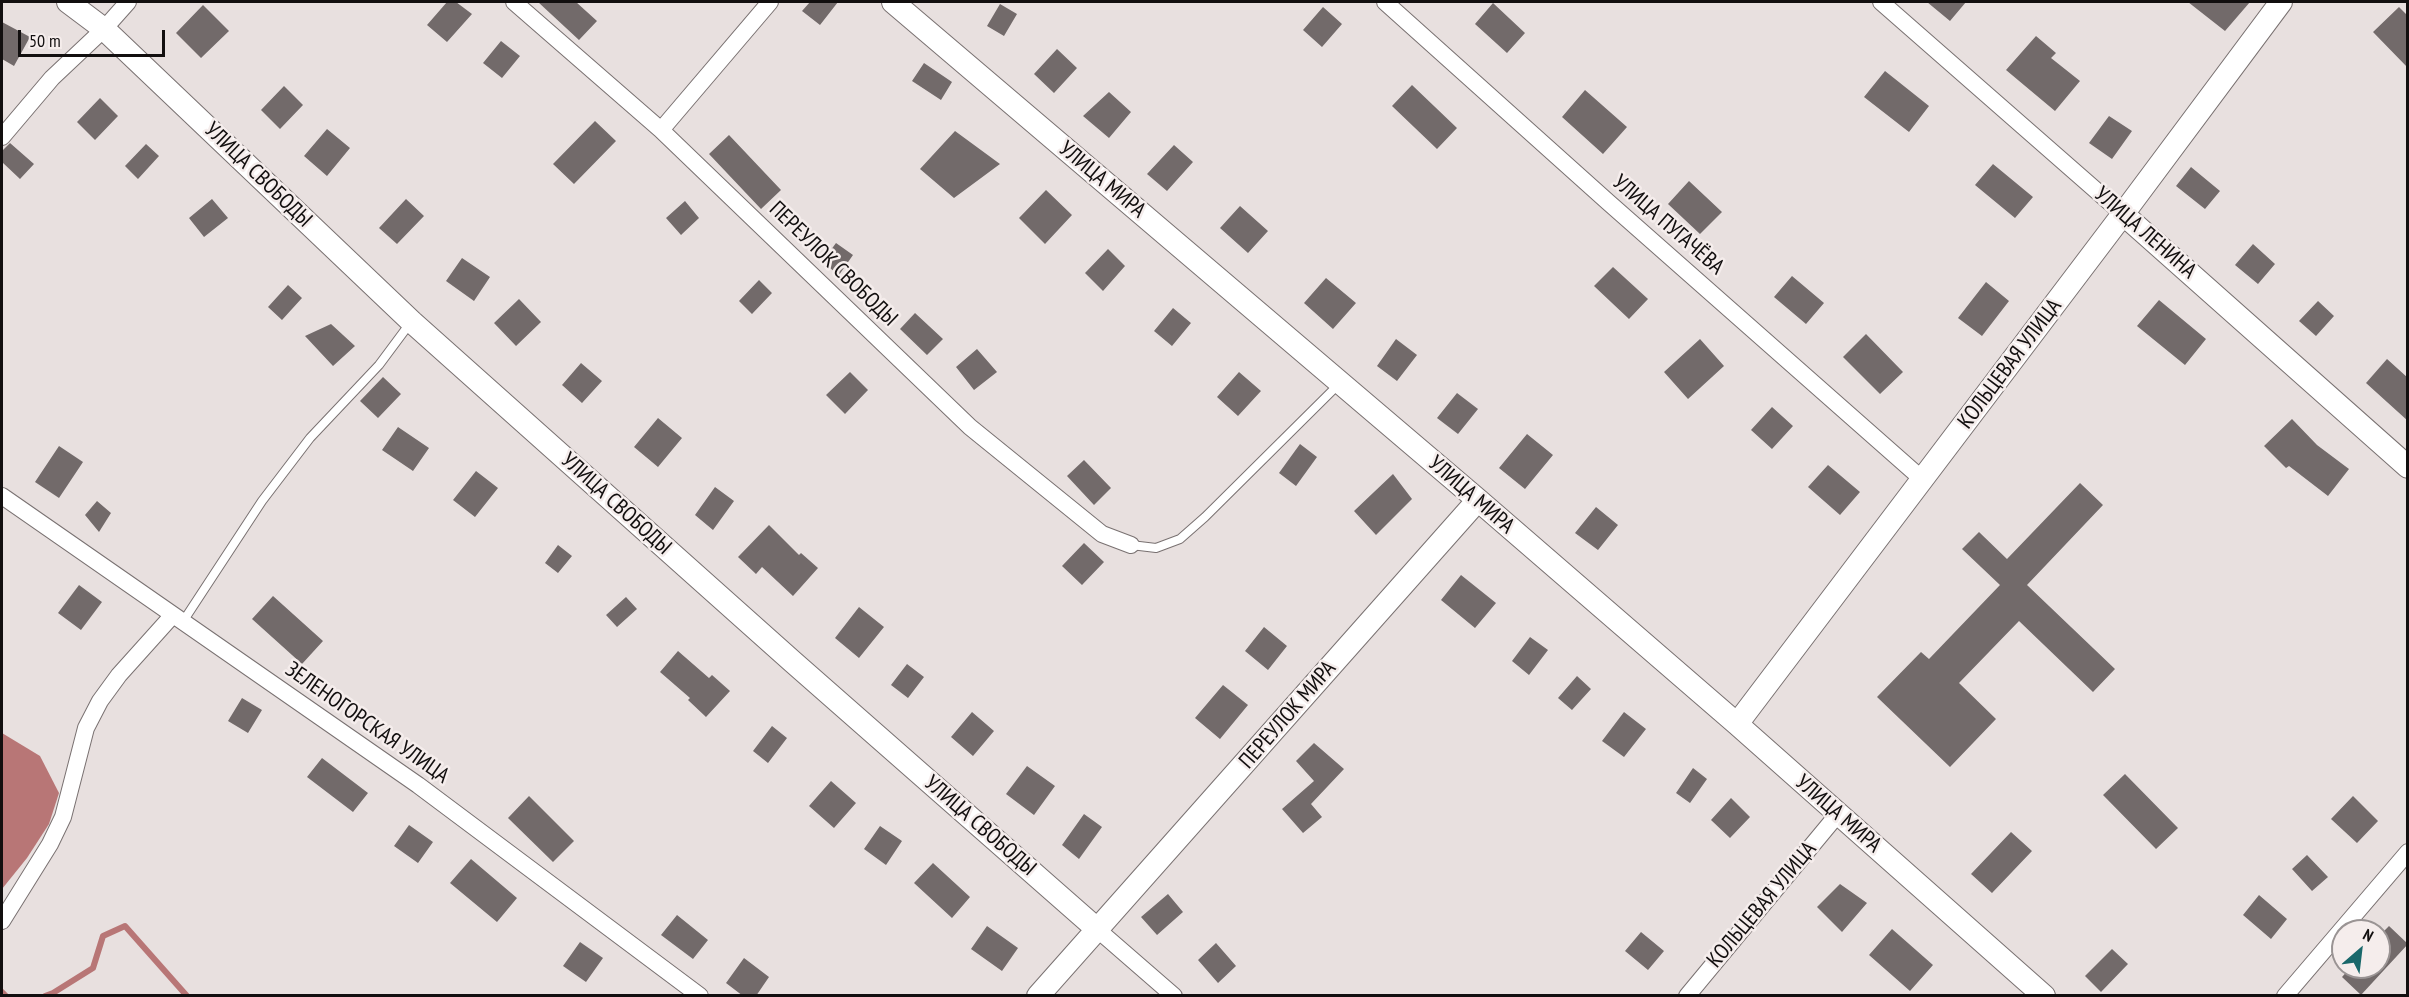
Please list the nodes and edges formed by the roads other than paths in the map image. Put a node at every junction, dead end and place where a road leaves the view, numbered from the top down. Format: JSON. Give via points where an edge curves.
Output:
{"nodes":[{"id":1,"x":68,"y":2,"type":"edge"},
{"id":2,"x":128,"y":2,"type":"edge"},
{"id":3,"x":514,"y":2,"type":"edge"},
{"id":4,"x":770,"y":2,"type":"edge"},
{"id":5,"x":892,"y":2,"type":"edge"},
{"id":6,"x":1385,"y":2,"type":"edge"},
{"id":7,"x":1881,"y":2,"type":"edge"},
{"id":8,"x":2281,"y":2,"type":"edge"},
{"id":9,"x":104,"y":29,"type":"junction"},
{"id":10,"x":661,"y":130,"type":"junction"},
{"id":11,"x":2,"y":137,"type":"edge"},
{"id":12,"x":2123,"y":214,"type":"junction"},
{"id":13,"x":411,"y":322,"type":"junction"},
{"id":14,"x":1340,"y":383,"type":"junction"},
{"id":15,"x":2408,"y":466,"type":"edge"},
{"id":16,"x":1922,"y":479,"type":"junction"},
{"id":17,"x":2,"y":496,"type":"edge"},
{"id":18,"x":1478,"y":500,"type":"junction"},
{"id":19,"x":1131,"y":544,"type":"joint"},
{"id":20,"x":177,"y":619,"type":"junction"},
{"id":21,"x":1737,"y":724,"type":"junction"},
{"id":22,"x":1838,"y":814,"type":"junction"},
{"id":23,"x":2408,"y":852,"type":"edge"},
{"id":24,"x":2,"y":921,"type":"edge"},
{"id":25,"x":1098,"y":930,"type":"junction"},
{"id":26,"x":700,"y":996,"type":"edge"},
{"id":27,"x":1038,"y":996,"type":"edge"},
{"id":28,"x":1174,"y":996,"type":"edge"},
{"id":29,"x":1687,"y":996,"type":"edge"},
{"id":30,"x":2044,"y":996,"type":"edge"},
{"id":31,"x":2285,"y":996,"type":"edge"}],
"edges":[{"from":1,"to":9,"type":"street","name":"УЛИЦА СВОБОДЫ"},
{"from":2,"to":9,"type":"street"},
{"from":3,"to":10,"type":"street","name":"ПЕРЕУЛОК СВОБОДЫ"},
{"from":4,"to":10,"type":"street"},
{"from":5,"to":14,"type":"street","name":"УЛИЦА МИРА"},
{"from":6,"to":16,"type":"street","name":"УЛИЦА ПУГАЧЁВА"},
{"from":7,"to":12,"type":"street","name":"УЛИЦА ЛЕНИНА"},
{"from":8,"to":12,"type":"street","name":"КОЛЬЦЕВАЯ УЛИЦА"},
{"from":9,"to":11,"type":"street","via":[[52,78]]},
{"from":9,"to":13,"type":"street","name":"УЛИЦА СВОБОДЫ"},
{"from":10,"to":19,"type":"street","name":"ПЕРЕУЛОК СВОБОДЫ","via":[[970,427],[1102,534]]},
{"from":12,"to":15,"type":"street","name":"УЛИЦА ЛЕНИНА"},
{"from":12,"to":16,"type":"street","name":"КОЛЬЦЕВАЯ УЛИЦА"},
{"from":13,"to":20,"type":"lane","via":[[379,365],[310,438]]},
{"from":13,"to":25,"type":"street","name":"УЛИЦА СВОБОДЫ"},
{"from":14,"to":18,"type":"street","name":"УЛИЦА МИРА"},
{"from":14,"to":19,"type":"lane","via":[[1180,539],[1156,548]]},
{"from":16,"to":21,"type":"street","name":"КОЛЬЦЕВАЯ УЛИЦА"},
{"from":17,"to":20,"type":"street","name":"ЗЕЛЕНОГОРСКАЯ УЛИЦА"},
{"from":18,"to":21,"type":"street","name":"УЛИЦА МИРА"},
{"from":18,"to":25,"type":"street","name":"ПЕРЕУЛОК МИРА"},
{"from":20,"to":24,"type":"street","via":[[119,675],[100,701],[86,728],[63,817]]},
{"from":20,"to":26,"type":"street","name":"ЗЕЛЕНОГОРСКАЯ УЛИЦА","via":[[418,785]]},
{"from":21,"to":22,"type":"street","name":"УЛИЦА МИРА"},
{"from":22,"to":29,"type":"street","name":"КОЛЬЦЕВАЯ УЛИЦА"},
{"from":22,"to":30,"type":"street","name":"УЛИЦА МИРА"},
{"from":23,"to":31,"type":"street"},
{"from":25,"to":27,"type":"street","name":"ПЕРЕУЛОК МИРА"},
{"from":25,"to":28,"type":"street","name":"УЛИЦА СВОБОДЫ"}]}
